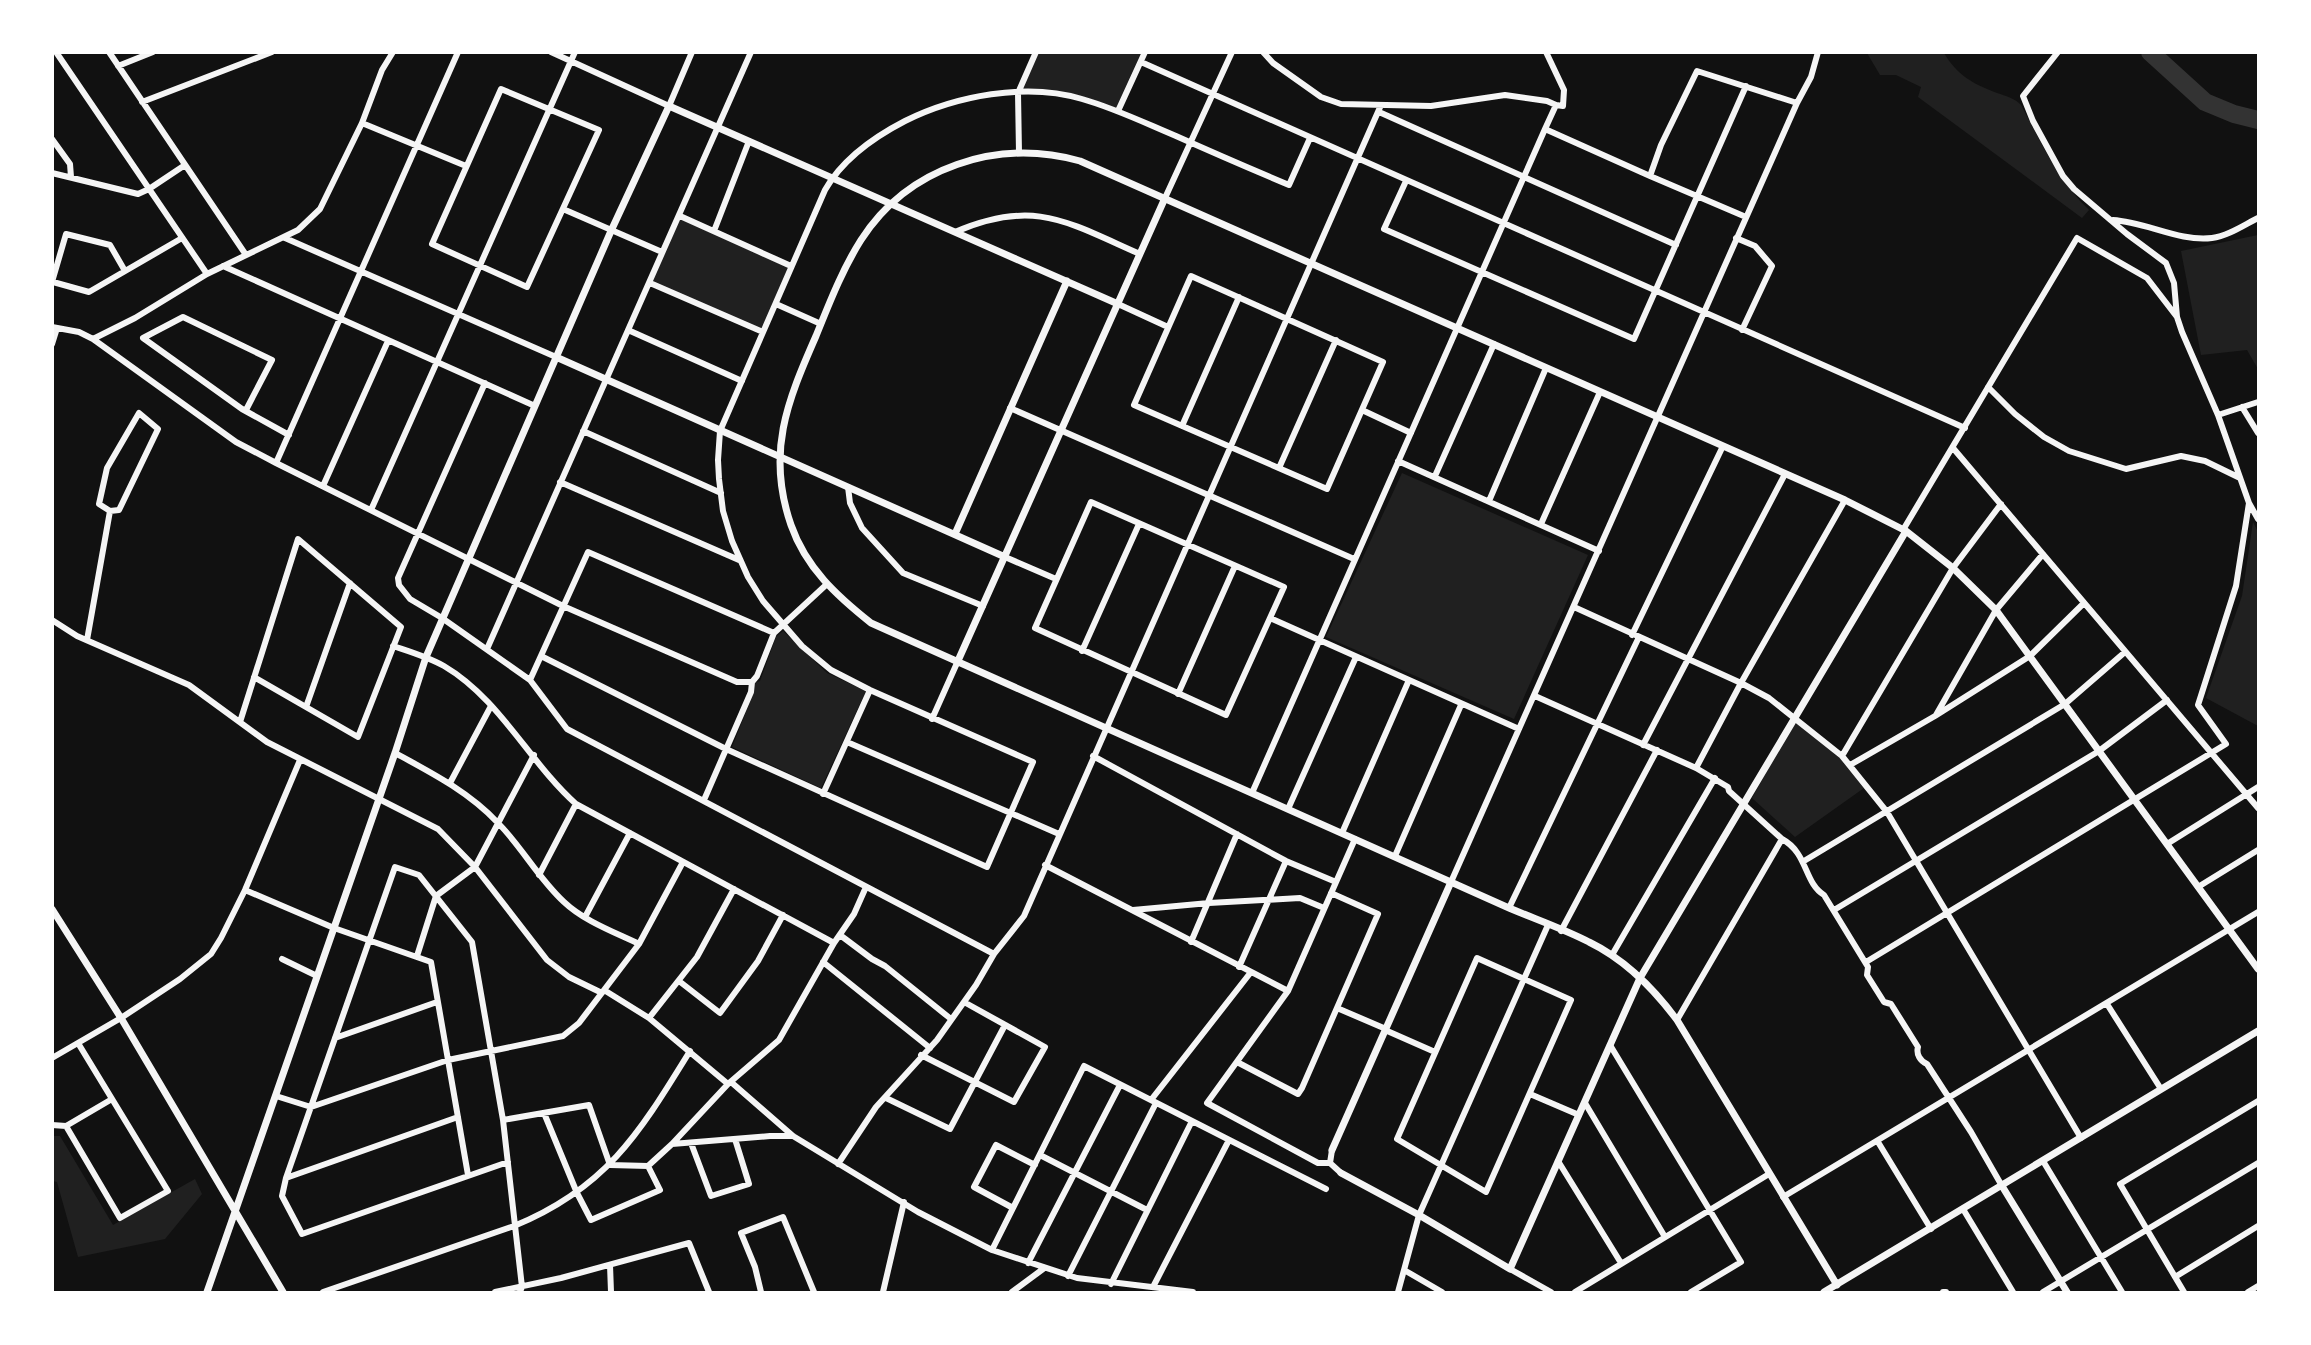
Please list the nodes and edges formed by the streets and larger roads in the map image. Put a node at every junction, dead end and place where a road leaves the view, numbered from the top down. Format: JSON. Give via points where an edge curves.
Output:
{"nodes":[{"id":1,"x":56,"y":52,"type":"edge"},
{"id":2,"x":109,"y":52,"type":"edge"},
{"id":3,"x":153,"y":52,"type":"edge"},
{"id":4,"x":393,"y":52,"type":"edge"},
{"id":5,"x":458,"y":52,"type":"edge"},
{"id":6,"x":551,"y":52,"type":"edge"},
{"id":7,"x":575,"y":52,"type":"edge"},
{"id":8,"x":692,"y":52,"type":"edge"},
{"id":9,"x":751,"y":52,"type":"edge"},
{"id":10,"x":1036,"y":52,"type":"edge"},
{"id":11,"x":1145,"y":52,"type":"edge"},
{"id":12,"x":1232,"y":52,"type":"edge"},
{"id":13,"x":1264,"y":52,"type":"edge"},
{"id":14,"x":1546,"y":52,"type":"edge"},
{"id":15,"x":1818,"y":52,"type":"edge"},
{"id":16,"x":2058,"y":52,"type":"edge"},
{"id":17,"x":267,"y":53,"type":"edge"},
{"id":18,"x":571,"y":61,"type":"junction"},
{"id":19,"x":1141,"y":62,"type":"junction"},
{"id":20,"x":118,"y":66,"type":"junction"},
{"id":21,"x":1746,"y":86,"type":"junction"},
{"id":22,"x":1018,"y":93,"type":"junction"},
{"id":23,"x":1213,"y":94,"type":"junction"},
{"id":24,"x":142,"y":102,"type":"junction"},
{"id":25,"x":1797,"y":103,"type":"junction"},
{"id":26,"x":1556,"y":105,"type":"junction"},
{"id":27,"x":669,"y":106,"type":"junction"},
{"id":28,"x":1380,"y":108,"type":"junction"},
{"id":29,"x":548,"y":109,"type":"junction"},
{"id":30,"x":1118,"y":111,"type":"junction"},
{"id":31,"x":362,"y":123,"type":"junction"},
{"id":32,"x":718,"y":127,"type":"junction"},
{"id":33,"x":1545,"y":129,"type":"junction"},
{"id":34,"x":1310,"y":138,"type":"junction"},
{"id":35,"x":52,"y":139,"type":"edge"},
{"id":36,"x":750,"y":141,"type":"junction"},
{"id":37,"x":1191,"y":143,"type":"junction"},
{"id":38,"x":417,"y":146,"type":"junction"},
{"id":39,"x":1018,"y":153,"type":"junction"},
{"id":40,"x":1358,"y":159,"type":"junction"},
{"id":41,"x":185,"y":165,"type":"junction"},
{"id":42,"x":466,"y":166,"type":"junction"},
{"id":43,"x":52,"y":173,"type":"edge"},
{"id":44,"x":1525,"y":176,"type":"junction"},
{"id":45,"x":1650,"y":176,"type":"junction"},
{"id":46,"x":71,"y":177,"type":"junction"},
{"id":47,"x":832,"y":177,"type":"junction"},
{"id":48,"x":1406,"y":181,"type":"junction"},
{"id":49,"x":149,"y":189,"type":"junction"},
{"id":50,"x":1697,"y":196,"type":"junction"},
{"id":51,"x":1165,"y":198,"type":"junction"},
{"id":52,"x":891,"y":203,"type":"junction"},
{"id":53,"x":563,"y":209,"type":"junction"},
{"id":54,"x":680,"y":216,"type":"junction"},
{"id":55,"x":1746,"y":217,"type":"junction"},
{"id":56,"x":2259,"y":218,"type":"edge"},
{"id":57,"x":2112,"y":220,"type":"junction"},
{"id":58,"x":1503,"y":224,"type":"junction"},
{"id":59,"x":611,"y":231,"type":"junction"},
{"id":60,"x":714,"y":231,"type":"junction"},
{"id":61,"x":955,"y":232,"type":"junction"},
{"id":62,"x":182,"y":237,"type":"junction"},
{"id":63,"x":285,"y":238,"type":"junction"},
{"id":64,"x":1736,"y":238,"type":"junction"},
{"id":65,"x":1676,"y":244,"type":"junction"},
{"id":66,"x":662,"y":252,"type":"junction"},
{"id":67,"x":1140,"y":254,"type":"junction"},
{"id":68,"x":246,"y":255,"type":"junction"},
{"id":69,"x":1312,"y":264,"type":"junction"},
{"id":70,"x":479,"y":265,"type":"junction"},
{"id":71,"x":223,"y":266,"type":"junction"},
{"id":72,"x":791,"y":266,"type":"junction"},
{"id":73,"x":125,"y":271,"type":"junction"},
{"id":74,"x":362,"y":271,"type":"junction"},
{"id":75,"x":1482,"y":272,"type":"junction"},
{"id":76,"x":207,"y":274,"type":"junction"},
{"id":77,"x":1067,"y":281,"type":"junction"},
{"id":78,"x":53,"y":282,"type":"edge"},
{"id":79,"x":650,"y":283,"type":"junction"},
{"id":80,"x":1656,"y":291,"type":"junction"},
{"id":81,"x":1239,"y":297,"type":"junction"},
{"id":82,"x":776,"y":304,"type":"junction"},
{"id":83,"x":1118,"y":304,"type":"junction"},
{"id":84,"x":1704,"y":313,"type":"junction"},
{"id":85,"x":458,"y":314,"type":"junction"},
{"id":86,"x":2176,"y":317,"type":"junction"},
{"id":87,"x":340,"y":319,"type":"junction"},
{"id":88,"x":1287,"y":319,"type":"junction"},
{"id":89,"x":821,"y":324,"type":"junction"},
{"id":90,"x":1168,"y":327,"type":"junction"},
{"id":91,"x":1457,"y":327,"type":"junction"},
{"id":92,"x":55,"y":328,"type":"edge"},
{"id":93,"x":628,"y":330,"type":"junction"},
{"id":94,"x":1742,"y":330,"type":"junction"},
{"id":95,"x":763,"y":332,"type":"junction"},
{"id":96,"x":93,"y":340,"type":"junction"},
{"id":97,"x":1336,"y":340,"type":"junction"},
{"id":98,"x":388,"y":341,"type":"junction"},
{"id":99,"x":52,"y":344,"type":"edge"},
{"id":100,"x":1494,"y":344,"type":"junction"},
{"id":101,"x":556,"y":357,"type":"junction"},
{"id":102,"x":437,"y":362,"type":"junction"},
{"id":103,"x":1546,"y":368,"type":"junction"},
{"id":104,"x":606,"y":379,"type":"junction"},
{"id":105,"x":742,"y":381,"type":"junction"},
{"id":106,"x":485,"y":383,"type":"junction"},
{"id":107,"x":1988,"y":387,"type":"junction"},
{"id":108,"x":1600,"y":392,"type":"junction"},
{"id":109,"x":2259,"y":402,"type":"edge"},
{"id":110,"x":535,"y":406,"type":"junction"},
{"id":111,"x":2242,"y":407,"type":"junction"},
{"id":112,"x":1010,"y":408,"type":"junction"},
{"id":113,"x":246,"y":410,"type":"junction"},
{"id":114,"x":1362,"y":411,"type":"junction"},
{"id":115,"x":2218,"y":415,"type":"junction"},
{"id":116,"x":1658,"y":418,"type":"junction"},
{"id":117,"x":1182,"y":426,"type":"junction"},
{"id":118,"x":1965,"y":428,"type":"junction"},
{"id":119,"x":1062,"y":429,"type":"junction"},
{"id":120,"x":583,"y":431,"type":"junction"},
{"id":121,"x":720,"y":431,"type":"junction"},
{"id":122,"x":1411,"y":433,"type":"junction"},
{"id":123,"x":2259,"y":433,"type":"edge"},
{"id":124,"x":289,"y":435,"type":"junction"},
{"id":125,"x":1723,"y":446,"type":"junction"},
{"id":126,"x":1231,"y":447,"type":"junction"},
{"id":127,"x":1953,"y":448,"type":"junction"},
{"id":128,"x":780,"y":456,"type":"junction"},
{"id":129,"x":1398,"y":461,"type":"junction"},
{"id":130,"x":276,"y":463,"type":"junction"},
{"id":131,"x":1279,"y":468,"type":"junction"},
{"id":132,"x":1785,"y":474,"type":"junction"},
{"id":133,"x":1435,"y":476,"type":"junction"},
{"id":134,"x":2240,"y":478,"type":"junction"},
{"id":135,"x":561,"y":482,"type":"junction"},
{"id":136,"x":323,"y":486,"type":"junction"},
{"id":137,"x":848,"y":487,"type":"junction"},
{"id":138,"x":721,"y":494,"type":"junction"},
{"id":139,"x":1209,"y":496,"type":"junction"},
{"id":140,"x":1845,"y":500,"type":"junction"},
{"id":141,"x":1489,"y":501,"type":"junction"},
{"id":142,"x":2001,"y":503,"type":"junction"},
{"id":143,"x":2249,"y":503,"type":"junction"},
{"id":144,"x":371,"y":510,"type":"junction"},
{"id":145,"x":110,"y":511,"type":"junction"},
{"id":146,"x":2259,"y":519,"type":"edge"},
{"id":147,"x":1139,"y":524,"type":"junction"},
{"id":148,"x":1541,"y":524,"type":"junction"},
{"id":149,"x":1905,"y":531,"type":"junction"},
{"id":150,"x":419,"y":533,"type":"junction"},
{"id":151,"x":955,"y":534,"type":"junction"},
{"id":152,"x":1187,"y":544,"type":"junction"},
{"id":153,"x":1599,"y":551,"type":"junction"},
{"id":154,"x":2043,"y":554,"type":"junction"},
{"id":155,"x":1005,"y":556,"type":"junction"},
{"id":156,"x":468,"y":557,"type":"junction"},
{"id":157,"x":1354,"y":559,"type":"junction"},
{"id":158,"x":739,"y":560,"type":"junction"},
{"id":159,"x":1235,"y":566,"type":"junction"},
{"id":160,"x":1953,"y":568,"type":"junction"},
{"id":161,"x":1056,"y":579,"type":"junction"},
{"id":162,"x":350,"y":583,"type":"junction"},
{"id":163,"x":516,"y":583,"type":"junction"},
{"id":164,"x":827,"y":584,"type":"junction"},
{"id":165,"x":2084,"y":603,"type":"junction"},
{"id":166,"x":563,"y":606,"type":"junction"},
{"id":167,"x":983,"y":606,"type":"junction"},
{"id":168,"x":1574,"y":607,"type":"junction"},
{"id":169,"x":1996,"y":610,"type":"junction"},
{"id":170,"x":442,"y":618,"type":"junction"},
{"id":171,"x":1270,"y":618,"type":"junction"},
{"id":172,"x":52,"y":620,"type":"edge"},
{"id":173,"x":783,"y":624,"type":"junction"},
{"id":174,"x":774,"y":633,"type":"junction"},
{"id":175,"x":1635,"y":636,"type":"junction"},
{"id":176,"x":87,"y":640,"type":"junction"},
{"id":177,"x":1319,"y":640,"type":"junction"},
{"id":178,"x":393,"y":646,"type":"junction"},
{"id":179,"x":487,"y":649,"type":"junction"},
{"id":180,"x":1082,"y":651,"type":"junction"},
{"id":181,"x":2125,"y":652,"type":"junction"},
{"id":182,"x":541,"y":656,"type":"junction"},
{"id":183,"x":2030,"y":656,"type":"junction"},
{"id":184,"x":426,"y":657,"type":"junction"},
{"id":185,"x":1356,"y":657,"type":"junction"},
{"id":186,"x":1687,"y":659,"type":"junction"},
{"id":187,"x":957,"y":663,"type":"junction"},
{"id":188,"x":1131,"y":672,"type":"junction"},
{"id":189,"x":254,"y":677,"type":"junction"},
{"id":190,"x":530,"y":680,"type":"junction"},
{"id":191,"x":1409,"y":680,"type":"junction"},
{"id":192,"x":752,"y":682,"type":"junction"},
{"id":193,"x":1741,"y":683,"type":"junction"},
{"id":194,"x":870,"y":690,"type":"junction"},
{"id":195,"x":1178,"y":694,"type":"junction"},
{"id":196,"x":1535,"y":696,"type":"junction"},
{"id":197,"x":2167,"y":700,"type":"junction"},
{"id":198,"x":2065,"y":704,"type":"junction"},
{"id":199,"x":1461,"y":705,"type":"junction"},
{"id":200,"x":491,"y":706,"type":"junction"},
{"id":201,"x":306,"y":707,"type":"junction"},
{"id":202,"x":1935,"y":716,"type":"junction"},
{"id":203,"x":1795,"y":717,"type":"junction"},
{"id":204,"x":932,"y":719,"type":"junction"},
{"id":205,"x":240,"y":722,"type":"junction"},
{"id":206,"x":1598,"y":724,"type":"junction"},
{"id":207,"x":1106,"y":728,"type":"junction"},
{"id":208,"x":1519,"y":729,"type":"junction"},
{"id":209,"x":847,"y":742,"type":"junction"},
{"id":210,"x":1643,"y":745,"type":"junction"},
{"id":211,"x":726,"y":749,"type":"junction"},
{"id":212,"x":1657,"y":750,"type":"junction"},
{"id":213,"x":2099,"y":751,"type":"junction"},
{"id":214,"x":2212,"y":753,"type":"junction"},
{"id":215,"x":395,"y":754,"type":"junction"},
{"id":216,"x":534,"y":755,"type":"junction"},
{"id":217,"x":1093,"y":756,"type":"junction"},
{"id":218,"x":1842,"y":756,"type":"junction"},
{"id":219,"x":300,"y":760,"type":"junction"},
{"id":220,"x":1850,"y":765,"type":"junction"},
{"id":221,"x":1696,"y":768,"type":"junction"},
{"id":222,"x":1715,"y":778,"type":"junction"},
{"id":223,"x":450,"y":783,"type":"junction"},
{"id":224,"x":2259,"y":787,"type":"edge"},
{"id":225,"x":1252,"y":793,"type":"junction"},
{"id":226,"x":823,"y":794,"type":"junction"},
{"id":227,"x":2247,"y":794,"type":"junction"},
{"id":228,"x":379,"y":797,"type":"junction"},
{"id":229,"x":704,"y":800,"type":"junction"},
{"id":230,"x":2135,"y":800,"type":"junction"},
{"id":231,"x":1744,"y":803,"type":"junction"},
{"id":232,"x":576,"y":804,"type":"junction"},
{"id":233,"x":2259,"y":808,"type":"edge"},
{"id":234,"x":1288,"y":809,"type":"junction"},
{"id":235,"x":1887,"y":812,"type":"junction"},
{"id":236,"x":1011,"y":814,"type":"junction"},
{"id":237,"x":498,"y":822,"type":"junction"},
{"id":238,"x":1342,"y":833,"type":"junction"},
{"id":239,"x":630,"y":834,"type":"junction"},
{"id":240,"x":1059,"y":834,"type":"junction"},
{"id":241,"x":1237,"y":834,"type":"junction"},
{"id":242,"x":1355,"y":839,"type":"junction"},
{"id":243,"x":1782,"y":839,"type":"junction"},
{"id":244,"x":2167,"y":844,"type":"junction"},
{"id":245,"x":2259,"y":850,"type":"edge"},
{"id":246,"x":1395,"y":856,"type":"junction"},
{"id":247,"x":1286,"y":861,"type":"junction"},
{"id":248,"x":1804,"y":861,"type":"junction"},
{"id":249,"x":1916,"y":861,"type":"junction"},
{"id":250,"x":683,"y":862,"type":"junction"},
{"id":251,"x":1045,"y":865,"type":"junction"},
{"id":252,"x":475,"y":867,"type":"junction"},
{"id":253,"x":539,"y":875,"type":"junction"},
{"id":254,"x":1336,"y":882,"type":"junction"},
{"id":255,"x":1451,"y":882,"type":"junction"},
{"id":256,"x":866,"y":887,"type":"junction"},
{"id":257,"x":2198,"y":887,"type":"junction"},
{"id":258,"x":734,"y":889,"type":"junction"},
{"id":259,"x":246,"y":890,"type":"junction"},
{"id":260,"x":1331,"y":893,"type":"junction"},
{"id":261,"x":436,"y":896,"type":"junction"},
{"id":262,"x":1270,"y":899,"type":"junction"},
{"id":263,"x":1209,"y":903,"type":"junction"},
{"id":264,"x":1324,"y":908,"type":"junction"},
{"id":265,"x":1509,"y":908,"type":"junction"},
{"id":266,"x":52,"y":909,"type":"edge"},
{"id":267,"x":1133,"y":910,"type":"junction"},
{"id":268,"x":1834,"y":910,"type":"junction"},
{"id":269,"x":1948,"y":912,"type":"junction"},
{"id":270,"x":2259,"y":912,"type":"edge"},
{"id":271,"x":783,"y":915,"type":"junction"},
{"id":272,"x":585,"y":917,"type":"junction"},
{"id":273,"x":1548,"y":925,"type":"junction"},
{"id":274,"x":334,"y":928,"type":"junction"},
{"id":275,"x":2230,"y":930,"type":"junction"},
{"id":276,"x":1561,"y":931,"type":"junction"},
{"id":277,"x":840,"y":935,"type":"junction"},
{"id":278,"x":369,"y":940,"type":"junction"},
{"id":279,"x":1191,"y":942,"type":"junction"},
{"id":280,"x":834,"y":943,"type":"junction"},
{"id":281,"x":639,"y":944,"type":"junction"},
{"id":282,"x":994,"y":954,"type":"junction"},
{"id":283,"x":1612,"y":955,"type":"junction"},
{"id":284,"x":417,"y":956,"type":"junction"},
{"id":285,"x":282,"y":960,"type":"dead end"},
{"id":286,"x":823,"y":962,"type":"junction"},
{"id":287,"x":1866,"y":962,"type":"junction"},
{"id":288,"x":1239,"y":967,"type":"junction"},
{"id":289,"x":2258,"y":969,"type":"edge"},
{"id":290,"x":1251,"y":972,"type":"junction"},
{"id":291,"x":317,"y":976,"type":"junction"},
{"id":292,"x":1640,"y":978,"type":"junction"},
{"id":293,"x":1524,"y":979,"type":"junction"},
{"id":294,"x":679,"y":981,"type":"junction"},
{"id":295,"x":603,"y":991,"type":"junction"},
{"id":296,"x":1288,"y":992,"type":"junction"},
{"id":297,"x":437,"y":1002,"type":"junction"},
{"id":298,"x":964,"y":1002,"type":"junction"},
{"id":299,"x":2107,"y":1004,"type":"junction"},
{"id":300,"x":1337,"y":1008,"type":"junction"},
{"id":301,"x":121,"y":1018,"type":"junction"},
{"id":302,"x":649,"y":1018,"type":"junction"},
{"id":303,"x":951,"y":1019,"type":"junction"},
{"id":304,"x":1677,"y":1020,"type":"junction"},
{"id":305,"x":1005,"y":1025,"type":"junction"},
{"id":306,"x":1386,"y":1029,"type":"junction"},
{"id":307,"x":2259,"y":1031,"type":"edge"},
{"id":308,"x":335,"y":1038,"type":"junction"},
{"id":309,"x":78,"y":1043,"type":"junction"},
{"id":310,"x":1610,"y":1045,"type":"junction"},
{"id":311,"x":930,"y":1048,"type":"junction"},
{"id":312,"x":491,"y":1050,"type":"junction"},
{"id":313,"x":690,"y":1051,"type":"junction"},
{"id":314,"x":2030,"y":1051,"type":"junction"},
{"id":315,"x":1434,"y":1052,"type":"junction"},
{"id":316,"x":922,"y":1055,"type":"junction"},
{"id":317,"x":52,"y":1058,"type":"edge"},
{"id":318,"x":448,"y":1060,"type":"junction"},
{"id":319,"x":1237,"y":1062,"type":"junction"},
{"id":320,"x":973,"y":1082,"type":"junction"},
{"id":321,"x":730,"y":1083,"type":"junction"},
{"id":322,"x":1120,"y":1085,"type":"junction"},
{"id":323,"x":2161,"y":1089,"type":"junction"},
{"id":324,"x":1530,"y":1094,"type":"junction"},
{"id":325,"x":276,"y":1096,"type":"junction"},
{"id":326,"x":886,"y":1098,"type":"junction"},
{"id":327,"x":112,"y":1099,"type":"junction"},
{"id":328,"x":1949,"y":1099,"type":"junction"},
{"id":329,"x":1153,"y":1101,"type":"junction"},
{"id":330,"x":2259,"y":1101,"type":"edge"},
{"id":331,"x":1585,"y":1103,"type":"junction"},
{"id":332,"x":311,"y":1107,"type":"junction"},
{"id":333,"x":544,"y":1114,"type":"junction"},
{"id":334,"x":1579,"y":1115,"type":"junction"},
{"id":335,"x":458,"y":1117,"type":"junction"},
{"id":336,"x":503,"y":1120,"type":"junction"},
{"id":337,"x":1192,"y":1121,"type":"junction"},
{"id":338,"x":52,"y":1125,"type":"edge"},
{"id":339,"x":66,"y":1126,"type":"junction"},
{"id":340,"x":793,"y":1136,"type":"junction"},
{"id":341,"x":2081,"y":1138,"type":"junction"},
{"id":342,"x":735,"y":1139,"type":"junction"},
{"id":343,"x":1229,"y":1140,"type":"junction"},
{"id":344,"x":1878,"y":1142,"type":"junction"},
{"id":345,"x":691,"y":1143,"type":"junction"},
{"id":346,"x":672,"y":1144,"type":"junction"},
{"id":347,"x":1332,"y":1150,"type":"joint"},
{"id":348,"x":1040,"y":1155,"type":"junction"},
{"id":349,"x":1558,"y":1161,"type":"junction"},
{"id":350,"x":2043,"y":1161,"type":"junction"},
{"id":351,"x":508,"y":1162,"type":"junction"},
{"id":352,"x":1330,"y":1163,"type":"junction"},
{"id":353,"x":2259,"y":1163,"type":"edge"},
{"id":354,"x":838,"y":1164,"type":"junction"},
{"id":355,"x":1035,"y":1164,"type":"junction"},
{"id":356,"x":610,"y":1165,"type":"junction"},
{"id":357,"x":1441,"y":1165,"type":"junction"},
{"id":358,"x":648,"y":1166,"type":"junction"},
{"id":359,"x":1075,"y":1173,"type":"junction"},
{"id":360,"x":1341,"y":1173,"type":"joint"},
{"id":361,"x":1769,"y":1174,"type":"junction"},
{"id":362,"x":468,"y":1175,"type":"junction"},
{"id":363,"x":286,"y":1178,"type":"junction"},
{"id":364,"x":2001,"y":1186,"type":"junction"},
{"id":365,"x":1326,"y":1189,"type":"dead end"},
{"id":366,"x":1111,"y":1192,"type":"junction"},
{"id":367,"x":577,"y":1193,"type":"junction"},
{"id":368,"x":1783,"y":1197,"type":"junction"},
{"id":369,"x":904,"y":1202,"type":"junction"},
{"id":370,"x":1013,"y":1208,"type":"junction"},
{"id":371,"x":1963,"y":1209,"type":"junction"},
{"id":372,"x":1147,"y":1210,"type":"junction"},
{"id":373,"x":1709,"y":1210,"type":"junction"},
{"id":374,"x":236,"y":1214,"type":"junction"},
{"id":375,"x":1419,"y":1215,"type":"junction"},
{"id":376,"x":514,"y":1226,"type":"junction"},
{"id":377,"x":2259,"y":1226,"type":"edge"},
{"id":378,"x":1931,"y":1228,"type":"junction"},
{"id":379,"x":2146,"y":1231,"type":"junction"},
{"id":380,"x":1665,"y":1237,"type":"junction"},
{"id":381,"x":992,"y":1250,"type":"junction"},
{"id":382,"x":2101,"y":1258,"type":"junction"},
{"id":383,"x":1028,"y":1263,"type":"junction"},
{"id":384,"x":1620,"y":1263,"type":"junction"},
{"id":385,"x":610,"y":1265,"type":"junction"},
{"id":386,"x":1043,"y":1269,"type":"junction"},
{"id":387,"x":1510,"y":1269,"type":"junction"},
{"id":388,"x":1404,"y":1270,"type":"junction"},
{"id":389,"x":1068,"y":1276,"type":"junction"},
{"id":390,"x":2175,"y":1277,"type":"junction"},
{"id":391,"x":2060,"y":1282,"type":"junction"},
{"id":392,"x":1111,"y":1284,"type":"junction"},
{"id":393,"x":2259,"y":1286,"type":"edge"},
{"id":394,"x":1023,"y":1289,"type":"edge"},
{"id":395,"x":1156,"y":1289,"type":"edge"},
{"id":396,"x":1839,"y":1289,"type":"edge"},
{"id":397,"x":521,"y":1290,"type":"edge"},
{"id":398,"x":207,"y":1293,"type":"edge"},
{"id":399,"x":283,"y":1293,"type":"edge"},
{"id":400,"x":323,"y":1293,"type":"edge"},
{"id":401,"x":495,"y":1293,"type":"edge"},
{"id":402,"x":611,"y":1293,"type":"edge"},
{"id":403,"x":709,"y":1293,"type":"edge"},
{"id":404,"x":761,"y":1293,"type":"edge"},
{"id":405,"x":814,"y":1293,"type":"edge"},
{"id":406,"x":883,"y":1293,"type":"edge"},
{"id":407,"x":1012,"y":1293,"type":"edge"},
{"id":408,"x":1194,"y":1293,"type":"edge"},
{"id":409,"x":1398,"y":1293,"type":"edge"},
{"id":410,"x":1442,"y":1293,"type":"edge"},
{"id":411,"x":1551,"y":1293,"type":"edge"},
{"id":412,"x":1575,"y":1293,"type":"edge"},
{"id":413,"x":1691,"y":1293,"type":"edge"},
{"id":414,"x":1825,"y":1293,"type":"edge"},
{"id":415,"x":2013,"y":1293,"type":"edge"},
{"id":416,"x":2043,"y":1293,"type":"edge"},
{"id":417,"x":2067,"y":1293,"type":"edge"},
{"id":418,"x":2122,"y":1293,"type":"edge"},
{"id":419,"x":2184,"y":1293,"type":"edge"},
{"id":420,"x":2248,"y":1293,"type":"edge"}],
"edges":[{"from":1,"to":49,"type":"street"},
{"from":2,"to":20,"type":"street"},
{"from":3,"to":20,"type":"street"},
{"from":4,"to":31,"type":"street"},
{"from":5,"to":38,"type":"street"},
{"from":6,"to":18,"type":"street"},
{"from":7,"to":18,"type":"street"},
{"from":8,"to":27,"type":"street"},
{"from":9,"to":32,"type":"street"},
{"from":10,"to":22,"type":"street"},
{"from":11,"to":19,"type":"street"},
{"from":12,"to":23,"type":"street"},
{"from":13,"to":28,"type":"street","via":[[1321,97]]},
{"from":14,"to":26,"type":"street","via":[[1564,90],[1563,106]]},
{"from":15,"to":25,"type":"street"},
{"from":16,"to":57,"type":"street","via":[[2023,96],[2063,176]]},
{"from":17,"to":24,"type":"street"},
{"from":18,"to":27,"type":"street"},
{"from":18,"to":29,"type":"street"},
{"from":19,"to":23,"type":"street"},
{"from":19,"to":30,"type":"street"},
{"from":20,"to":24,"type":"street"},
{"from":21,"to":25,"type":"street"},
{"from":21,"to":45,"type":"street","via":[[1696,71]]},
{"from":21,"to":50,"type":"street"},
{"from":22,"to":30,"type":"street","via":[[1059,94]]},
{"from":22,"to":39,"type":"street"},
{"from":22,"to":47,"type":"street","via":[[965,98],[927,110],[878,136]]},
{"from":23,"to":34,"type":"street"},
{"from":23,"to":37,"type":"street"},
{"from":24,"to":41,"type":"street"},
{"from":25,"to":55,"type":"street"},
{"from":26,"to":28,"type":"street","via":[[1505,95]]},
{"from":26,"to":33,"type":"street"},
{"from":27,"to":32,"type":"street"},
{"from":27,"to":59,"type":"street"},
{"from":28,"to":40,"type":"street"},
{"from":28,"to":44,"type":"street"},
{"from":29,"to":42,"type":"street","via":[[500,89]]},
{"from":29,"to":53,"type":"street","via":[[598,130]]},
{"from":29,"to":70,"type":"street"},
{"from":30,"to":37,"type":"street"},
{"from":31,"to":38,"type":"street"},
{"from":31,"to":63,"type":"street","via":[[320,209]]},
{"from":32,"to":36,"type":"street"},
{"from":32,"to":54,"type":"street"},
{"from":33,"to":44,"type":"street"},
{"from":33,"to":45,"type":"street"},
{"from":34,"to":37,"type":"street","via":[[1289,186]]},
{"from":34,"to":40,"type":"street"},
{"from":35,"to":46,"type":"street","via":[[70,164]]},
{"from":36,"to":47,"type":"street"},
{"from":36,"to":60,"type":"street"},
{"from":37,"to":51,"type":"street"},
{"from":38,"to":42,"type":"street"},
{"from":38,"to":74,"type":"street"},
{"from":39,"to":51,"type":"street","via":[[1080,161]]},
{"from":39,"to":52,"type":"street","via":[[951,166]]},
{"from":40,"to":48,"type":"street"},
{"from":40,"to":69,"type":"street"},
{"from":41,"to":49,"type":"street"},
{"from":41,"to":68,"type":"street"},
{"from":42,"to":70,"type":"street","via":[[432,244]]},
{"from":43,"to":46,"type":"street"},
{"from":44,"to":58,"type":"street"},
{"from":44,"to":65,"type":"street"},
{"from":45,"to":50,"type":"street"},
{"from":46,"to":49,"type":"street","via":[[138,194]]},
{"from":47,"to":52,"type":"street"},
{"from":47,"to":72,"type":"street"},
{"from":48,"to":58,"type":"street"},
{"from":48,"to":75,"type":"street","via":[[1384,229]]},
{"from":49,"to":62,"type":"street"},
{"from":50,"to":55,"type":"street"},
{"from":50,"to":65,"type":"street"},
{"from":51,"to":67,"type":"street"},
{"from":51,"to":69,"type":"street"},
{"from":52,"to":61,"type":"street"},
{"from":52,"to":89,"type":"street","via":[[855,250]]},
{"from":53,"to":59,"type":"street"},
{"from":53,"to":70,"type":"street","via":[[527,287]]},
{"from":54,"to":60,"type":"street"},
{"from":54,"to":66,"type":"street"},
{"from":55,"to":64,"type":"street"},
{"from":56,"to":57,"type":"street","via":[[2212,238]]},
{"from":57,"to":86,"type":"street","via":[[2166,263],[2174,283]]},
{"from":58,"to":75,"type":"street"},
{"from":58,"to":80,"type":"street"},
{"from":59,"to":66,"type":"street"},
{"from":59,"to":101,"type":"street"},
{"from":60,"to":72,"type":"street"},
{"from":61,"to":67,"type":"street","via":[[995,218],[1044,216]]},
{"from":61,"to":77,"type":"street"},
{"from":62,"to":73,"type":"street"},
{"from":62,"to":76,"type":"street"},
{"from":63,"to":68,"type":"street"},
{"from":63,"to":74,"type":"street"},
{"from":64,"to":84,"type":"street"},
{"from":64,"to":94,"type":"street","via":[[1755,246],[1772,266]]},
{"from":65,"to":80,"type":"street"},
{"from":66,"to":79,"type":"street"},
{"from":67,"to":83,"type":"street"},
{"from":68,"to":71,"type":"street"},
{"from":69,"to":88,"type":"street"},
{"from":69,"to":91,"type":"street"},
{"from":70,"to":85,"type":"street"},
{"from":71,"to":76,"type":"street"},
{"from":71,"to":87,"type":"street"},
{"from":72,"to":82,"type":"street"},
{"from":73,"to":78,"type":"street","via":[[89,292]]},
{"from":73,"to":78,"type":"street","via":[[110,245],[66,234]]},
{"from":74,"to":85,"type":"street"},
{"from":74,"to":87,"type":"street"},
{"from":75,"to":80,"type":"street","via":[[1634,339]]},
{"from":75,"to":91,"type":"street"},
{"from":76,"to":96,"type":"street"},
{"from":77,"to":83,"type":"street"},
{"from":77,"to":112,"type":"street"},
{"from":79,"to":93,"type":"street"},
{"from":79,"to":95,"type":"street"},
{"from":80,"to":84,"type":"street"},
{"from":81,"to":88,"type":"street"},
{"from":81,"to":90,"type":"street","via":[[1191,276]]},
{"from":81,"to":117,"type":"street"},
{"from":82,"to":89,"type":"street"},
{"from":82,"to":95,"type":"street"},
{"from":83,"to":90,"type":"street"},
{"from":83,"to":119,"type":"street"},
{"from":84,"to":94,"type":"street"},
{"from":84,"to":116,"type":"street"},
{"from":85,"to":101,"type":"street"},
{"from":85,"to":102,"type":"street"},
{"from":86,"to":107,"type":"street","via":[[2147,278],[2077,238]]},
{"from":86,"to":115,"type":"street"},
{"from":87,"to":98,"type":"street"},
{"from":87,"to":124,"type":"street"},
{"from":88,"to":97,"type":"street"},
{"from":88,"to":126,"type":"street"},
{"from":89,"to":128,"type":"street","via":[[789,401]]},
{"from":90,"to":117,"type":"street","via":[[1134,405]]},
{"from":91,"to":100,"type":"street"},
{"from":91,"to":122,"type":"street"},
{"from":92,"to":96,"type":"street"},
{"from":92,"to":99,"type":"street"},
{"from":93,"to":104,"type":"street"},
{"from":93,"to":105,"type":"street"},
{"from":94,"to":118,"type":"street"},
{"from":95,"to":105,"type":"street"},
{"from":96,"to":130,"type":"street","via":[[236,442]]},
{"from":97,"to":114,"type":"street","via":[[1383,362]]},
{"from":97,"to":131,"type":"street"},
{"from":98,"to":102,"type":"street"},
{"from":98,"to":136,"type":"street"},
{"from":100,"to":103,"type":"street"},
{"from":100,"to":133,"type":"street"},
{"from":101,"to":104,"type":"street"},
{"from":101,"to":110,"type":"street"},
{"from":102,"to":106,"type":"street"},
{"from":102,"to":144,"type":"street"},
{"from":103,"to":108,"type":"street"},
{"from":103,"to":141,"type":"street"},
{"from":104,"to":120,"type":"street"},
{"from":104,"to":121,"type":"street"},
{"from":105,"to":121,"type":"street"},
{"from":106,"to":110,"type":"street"},
{"from":106,"to":150,"type":"street"},
{"from":107,"to":118,"type":"street"},
{"from":107,"to":134,"type":"street","via":[[2015,414],[2068,451],[2126,469],[2181,456],[2205,461]]},
{"from":108,"to":116,"type":"street"},
{"from":108,"to":148,"type":"street"},
{"from":109,"to":111,"type":"street"},
{"from":110,"to":156,"type":"street"},
{"from":111,"to":115,"type":"street"},
{"from":111,"to":123,"type":"street"},
{"from":112,"to":119,"type":"street"},
{"from":112,"to":151,"type":"street"},
{"from":113,"to":113,"type":"street","via":[[242,408],[143,338],[183,317],[272,360]]},
{"from":113,"to":124,"type":"street"},
{"from":114,"to":122,"type":"street"},
{"from":114,"to":131,"type":"street","via":[[1327,489]]},
{"from":115,"to":134,"type":"street"},
{"from":116,"to":125,"type":"street"},
{"from":116,"to":153,"type":"street"},
{"from":117,"to":126,"type":"street"},
{"from":118,"to":127,"type":"street"},
{"from":119,"to":139,"type":"street"},
{"from":119,"to":155,"type":"street"},
{"from":120,"to":135,"type":"street"},
{"from":120,"to":138,"type":"street"},
{"from":121,"to":128,"type":"street"},
{"from":121,"to":138,"type":"street"},
{"from":122,"to":129,"type":"street"},
{"from":124,"to":130,"type":"street"},
{"from":125,"to":132,"type":"street"},
{"from":125,"to":175,"type":"street"},
{"from":126,"to":131,"type":"street"},
{"from":126,"to":139,"type":"street"},
{"from":127,"to":142,"type":"street"},
{"from":127,"to":149,"type":"street"},
{"from":128,"to":137,"type":"street"},
{"from":128,"to":164,"type":"street","via":[[791,526],[807,559]]},
{"from":129,"to":133,"type":"street"},
{"from":129,"to":157,"type":"street"},
{"from":130,"to":136,"type":"street"},
{"from":132,"to":140,"type":"street"},
{"from":132,"to":186,"type":"street"},
{"from":133,"to":141,"type":"street"},
{"from":134,"to":143,"type":"street"},
{"from":135,"to":158,"type":"street"},
{"from":135,"to":163,"type":"street"},
{"from":136,"to":144,"type":"street"},
{"from":137,"to":151,"type":"street"},
{"from":137,"to":167,"type":"street","via":[[849,503],[862,528],[903,573]]},
{"from":138,"to":158,"type":"street"},
{"from":139,"to":152,"type":"street"},
{"from":139,"to":157,"type":"street"},
{"from":140,"to":149,"type":"street"},
{"from":140,"to":193,"type":"street"},
{"from":141,"to":148,"type":"street"},
{"from":142,"to":154,"type":"street"},
{"from":142,"to":160,"type":"street"},
{"from":143,"to":146,"type":"street"},
{"from":143,"to":214,"type":"street","via":[[2236,586],[2199,705],[2226,744]]},
{"from":144,"to":150,"type":"street"},
{"from":145,"to":145,"type":"street","via":[[99,504],[107,468],[139,413],[158,429],[119,510]]},
{"from":145,"to":176,"type":"street"},
{"from":147,"to":152,"type":"street"},
{"from":147,"to":161,"type":"street","via":[[1091,502]]},
{"from":147,"to":180,"type":"street"},
{"from":148,"to":153,"type":"street"},
{"from":149,"to":160,"type":"street"},
{"from":149,"to":203,"type":"street"},
{"from":150,"to":156,"type":"street"},
{"from":150,"to":170,"type":"street","via":[[399,585],[410,599]]},
{"from":151,"to":155,"type":"street"},
{"from":152,"to":159,"type":"street"},
{"from":152,"to":188,"type":"street"},
{"from":153,"to":168,"type":"street"},
{"from":154,"to":165,"type":"street"},
{"from":154,"to":169,"type":"street"},
{"from":155,"to":161,"type":"street"},
{"from":155,"to":167,"type":"street"},
{"from":156,"to":163,"type":"street"},
{"from":156,"to":170,"type":"street"},
{"from":157,"to":177,"type":"street"},
{"from":158,"to":173,"type":"street"},
{"from":159,"to":171,"type":"street","via":[[1284,587]]},
{"from":159,"to":195,"type":"street"},
{"from":160,"to":169,"type":"street"},
{"from":160,"to":218,"type":"street"},
{"from":161,"to":180,"type":"street","via":[[1035,628]]},
{"from":162,"to":178,"type":"street","via":[[401,626]]},
{"from":162,"to":189,"type":"street","via":[[298,539]]},
{"from":162,"to":201,"type":"street"},
{"from":163,"to":166,"type":"street"},
{"from":163,"to":179,"type":"street"},
{"from":164,"to":173,"type":"street"},
{"from":164,"to":187,"type":"street","via":[[871,623]]},
{"from":165,"to":181,"type":"street"},
{"from":165,"to":183,"type":"street"},
{"from":166,"to":174,"type":"street","via":[[587,552]]},
{"from":166,"to":182,"type":"street"},
{"from":166,"to":192,"type":"street","via":[[737,682]]},
{"from":167,"to":187,"type":"street"},
{"from":168,"to":175,"type":"street"},
{"from":168,"to":196,"type":"street"},
{"from":169,"to":183,"type":"street"},
{"from":169,"to":202,"type":"street"},
{"from":170,"to":179,"type":"street"},
{"from":170,"to":184,"type":"street"},
{"from":171,"to":177,"type":"street"},
{"from":171,"to":195,"type":"street","via":[[1226,715]]},
{"from":172,"to":176,"type":"street"},
{"from":173,"to":174,"type":"street"},
{"from":173,"to":194,"type":"street","via":[[812,656]]},
{"from":174,"to":192,"type":"street"},
{"from":175,"to":186,"type":"street"},
{"from":175,"to":206,"type":"street"},
{"from":176,"to":205,"type":"street","via":[[189,685]]},
{"from":177,"to":185,"type":"street"},
{"from":177,"to":225,"type":"street"},
{"from":178,"to":184,"type":"street"},
{"from":178,"to":201,"type":"street","via":[[358,737]]},
{"from":179,"to":190,"type":"street"},
{"from":180,"to":188,"type":"street"},
{"from":181,"to":197,"type":"street"},
{"from":181,"to":198,"type":"street"},
{"from":182,"to":190,"type":"street"},
{"from":182,"to":211,"type":"street"},
{"from":183,"to":198,"type":"street"},
{"from":183,"to":202,"type":"street"},
{"from":184,"to":200,"type":"street","via":[[446,667]]},
{"from":184,"to":215,"type":"street"},
{"from":185,"to":191,"type":"street"},
{"from":185,"to":234,"type":"street"},
{"from":186,"to":193,"type":"street"},
{"from":186,"to":210,"type":"street"},
{"from":187,"to":204,"type":"street"},
{"from":187,"to":207,"type":"street"},
{"from":188,"to":195,"type":"street"},
{"from":188,"to":207,"type":"street"},
{"from":189,"to":201,"type":"street"},
{"from":189,"to":205,"type":"street"},
{"from":190,"to":229,"type":"street","via":[[567,729]]},
{"from":191,"to":199,"type":"street"},
{"from":191,"to":238,"type":"street"},
{"from":192,"to":211,"type":"street"},
{"from":193,"to":203,"type":"street"},
{"from":193,"to":221,"type":"street"},
{"from":194,"to":204,"type":"street"},
{"from":194,"to":209,"type":"street"},
{"from":196,"to":206,"type":"street"},
{"from":196,"to":208,"type":"street"},
{"from":197,"to":213,"type":"street"},
{"from":197,"to":214,"type":"street"},
{"from":198,"to":213,"type":"street"},
{"from":198,"to":235,"type":"street"},
{"from":199,"to":208,"type":"street"},
{"from":199,"to":246,"type":"street"},
{"from":200,"to":216,"type":"street"},
{"from":200,"to":223,"type":"street"},
{"from":202,"to":220,"type":"street"},
{"from":203,"to":218,"type":"street"},
{"from":203,"to":231,"type":"street"},
{"from":204,"to":236,"type":"street","via":[[1032,762]]},
{"from":205,"to":219,"type":"street"},
{"from":206,"to":210,"type":"street"},
{"from":206,"to":265,"type":"street"},
{"from":207,"to":217,"type":"street"},
{"from":207,"to":225,"type":"street"},
{"from":208,"to":255,"type":"street"},
{"from":209,"to":226,"type":"street"},
{"from":209,"to":236,"type":"street"},
{"from":210,"to":212,"type":"street"},
{"from":211,"to":226,"type":"street"},
{"from":211,"to":229,"type":"street"},
{"from":212,"to":221,"type":"street"},
{"from":212,"to":276,"type":"street"},
{"from":213,"to":230,"type":"street"},
{"from":213,"to":249,"type":"street"},
{"from":214,"to":227,"type":"street"},
{"from":214,"to":230,"type":"street"},
{"from":215,"to":223,"type":"street"},
{"from":215,"to":228,"type":"street"},
{"from":216,"to":232,"type":"street"},
{"from":216,"to":237,"type":"street"},
{"from":217,"to":240,"type":"street"},
{"from":217,"to":241,"type":"street"},
{"from":218,"to":220,"type":"street"},
{"from":219,"to":228,"type":"street"},
{"from":219,"to":259,"type":"street"},
{"from":220,"to":235,"type":"street"},
{"from":221,"to":222,"type":"street"},
{"from":222,"to":231,"type":"street"},
{"from":222,"to":283,"type":"street"},
{"from":223,"to":237,"type":"street"},
{"from":224,"to":227,"type":"street"},
{"from":225,"to":234,"type":"street"},
{"from":226,"to":236,"type":"street","via":[[987,867]]},
{"from":227,"to":233,"type":"street"},
{"from":227,"to":244,"type":"street"},
{"from":228,"to":252,"type":"street","via":[[438,829]]},
{"from":228,"to":274,"type":"street"},
{"from":229,"to":256,"type":"street"},
{"from":230,"to":244,"type":"street"},
{"from":230,"to":269,"type":"street"},
{"from":231,"to":243,"type":"street"},
{"from":231,"to":292,"type":"street"},
{"from":232,"to":239,"type":"street"},
{"from":232,"to":253,"type":"street"},
{"from":234,"to":238,"type":"street"},
{"from":235,"to":248,"type":"street"},
{"from":235,"to":249,"type":"street"},
{"from":236,"to":240,"type":"street"},
{"from":237,"to":252,"type":"street"},
{"from":237,"to":253,"type":"street"},
{"from":238,"to":242,"type":"street"},
{"from":239,"to":250,"type":"street"},
{"from":239,"to":272,"type":"street"},
{"from":240,"to":251,"type":"street"},
{"from":241,"to":247,"type":"street"},
{"from":241,"to":263,"type":"street"},
{"from":242,"to":246,"type":"street"},
{"from":242,"to":254,"type":"street"},
{"from":243,"to":248,"type":"street"},
{"from":243,"to":304,"type":"street"},
{"from":244,"to":257,"type":"street"},
{"from":245,"to":257,"type":"street"},
{"from":246,"to":255,"type":"street"},
{"from":247,"to":254,"type":"street"},
{"from":247,"to":262,"type":"street"},
{"from":248,"to":268,"type":"street"},
{"from":249,"to":268,"type":"street"},
{"from":249,"to":269,"type":"street"},
{"from":250,"to":258,"type":"street"},
{"from":250,"to":281,"type":"street"},
{"from":251,"to":267,"type":"street"},
{"from":251,"to":282,"type":"street","via":[[1024,916]]},
{"from":252,"to":261,"type":"street"},
{"from":252,"to":295,"type":"street","via":[[547,960],[569,977]]},
{"from":253,"to":272,"type":"street","via":[[563,902]]},
{"from":254,"to":260,"type":"street"},
{"from":255,"to":265,"type":"street"},
{"from":255,"to":306,"type":"street"},
{"from":256,"to":277,"type":"street"},
{"from":256,"to":282,"type":"street"},
{"from":257,"to":275,"type":"street"},
{"from":258,"to":271,"type":"street"},
{"from":258,"to":294,"type":"street","via":[[698,957]]},
{"from":259,"to":274,"type":"street"},
{"from":259,"to":301,"type":"street","via":[[222,938],[199,966]]},
{"from":260,"to":264,"type":"street"},
{"from":260,"to":300,"type":"street","via":[[1378,914]]},
{"from":261,"to":278,"type":"street","via":[[419,875],[394,867]]},
{"from":261,"to":284,"type":"street"},
{"from":261,"to":312,"type":"street","via":[[472,942]]},
{"from":262,"to":263,"type":"street"},
{"from":262,"to":264,"type":"street","via":[[1300,898]]},
{"from":262,"to":288,"type":"street"},
{"from":263,"to":267,"type":"street"},
{"from":263,"to":279,"type":"street"},
{"from":264,"to":296,"type":"street"},
{"from":265,"to":273,"type":"street"},
{"from":266,"to":301,"type":"street"},
{"from":267,"to":279,"type":"street"},
{"from":268,"to":287,"type":"street"},
{"from":269,"to":287,"type":"street"},
{"from":269,"to":314,"type":"street"},
{"from":270,"to":275,"type":"street"},
{"from":271,"to":280,"type":"street"},
{"from":271,"to":294,"type":"street","via":[[758,961],[720,1013]]},
{"from":272,"to":281,"type":"street"},
{"from":273,"to":276,"type":"street"},
{"from":273,"to":293,"type":"street"},
{"from":274,"to":278,"type":"street"},
{"from":274,"to":291,"type":"street"},
{"from":275,"to":289,"type":"street"},
{"from":275,"to":299,"type":"street"},
{"from":276,"to":283,"type":"street"},
{"from":277,"to":280,"type":"street"},
{"from":277,"to":303,"type":"street"},
{"from":278,"to":284,"type":"street"},
{"from":278,"to":308,"type":"street"},
{"from":279,"to":288,"type":"street"},
{"from":280,"to":286,"type":"street"},
{"from":281,"to":295,"type":"street"},
{"from":282,"to":298,"type":"street"},
{"from":283,"to":292,"type":"street"},
{"from":284,"to":297,"type":"street","via":[[431,961]]},
{"from":285,"to":291,"type":"street"},
{"from":286,"to":311,"type":"street"},
{"from":286,"to":321,"type":"street","via":[[779,1040]]},
{"from":287,"to":328,"type":"street","via":[[1867,975],[1884,1002],[1891,1003],[1922,1062]]},
{"from":288,"to":290,"type":"street"},
{"from":290,"to":296,"type":"street"},
{"from":290,"to":329,"type":"street"},
{"from":291,"to":325,"type":"street"},
{"from":292,"to":304,"type":"street"},
{"from":292,"to":310,"type":"street"},
{"from":293,"to":315,"type":"street","via":[[1477,958]]},
{"from":293,"to":324,"type":"street","via":[[1571,1000]]},
{"from":293,"to":357,"type":"street"},
{"from":294,"to":302,"type":"street"},
{"from":295,"to":302,"type":"street"},
{"from":295,"to":312,"type":"street","via":[[563,1036]]},
{"from":296,"to":319,"type":"street"},
{"from":297,"to":308,"type":"street"},
{"from":297,"to":318,"type":"street"},
{"from":298,"to":303,"type":"street"},
{"from":298,"to":305,"type":"street"},
{"from":299,"to":314,"type":"street"},
{"from":299,"to":323,"type":"street"},
{"from":300,"to":306,"type":"street"},
{"from":300,"to":319,"type":"street","via":[[1298,1094]]},
{"from":301,"to":309,"type":"street"},
{"from":301,"to":374,"type":"street"},
{"from":302,"to":313,"type":"street"},
{"from":303,"to":311,"type":"street"},
{"from":304,"to":361,"type":"street"},
{"from":305,"to":320,"type":"street"},
{"from":305,"to":320,"type":"street","via":[[1045,1048],[1014,1102]]},
{"from":306,"to":315,"type":"street"},
{"from":306,"to":347,"type":"street"},
{"from":307,"to":323,"type":"street"},
{"from":308,"to":332,"type":"street"},
{"from":309,"to":317,"type":"street"},
{"from":309,"to":327,"type":"street"},
{"from":310,"to":331,"type":"street"},
{"from":310,"to":373,"type":"street"},
{"from":311,"to":316,"type":"street"},
{"from":312,"to":318,"type":"street"},
{"from":312,"to":336,"type":"street"},
{"from":313,"to":321,"type":"street"},
{"from":313,"to":356,"type":"street","via":[[645,1124]]},
{"from":314,"to":328,"type":"street"},
{"from":314,"to":341,"type":"street"},
{"from":315,"to":357,"type":"street","via":[[1396,1139]]},
{"from":316,"to":320,"type":"street"},
{"from":316,"to":326,"type":"street"},
{"from":318,"to":332,"type":"street"},
{"from":318,"to":335,"type":"street"},
{"from":319,"to":352,"type":"street","via":[[1207,1103],[1318,1163]]},
{"from":320,"to":326,"type":"street","via":[[950,1129]]},
{"from":321,"to":340,"type":"street"},
{"from":321,"to":346,"type":"street"},
{"from":322,"to":329,"type":"street"},
{"from":322,"to":348,"type":"street","via":[[1084,1066]]},
{"from":322,"to":359,"type":"street"},
{"from":323,"to":341,"type":"street"},
{"from":324,"to":334,"type":"street"},
{"from":324,"to":357,"type":"street","via":[[1486,1192]]},
{"from":325,"to":332,"type":"street"},
{"from":325,"to":374,"type":"street"},
{"from":326,"to":354,"type":"street"},
{"from":327,"to":339,"type":"street"},
{"from":327,"to":339,"type":"street","via":[[168,1191],[120,1219]]},
{"from":328,"to":344,"type":"street"},
{"from":328,"to":364,"type":"street"},
{"from":329,"to":337,"type":"street"},
{"from":329,"to":366,"type":"street"},
{"from":330,"to":379,"type":"street","via":[[2120,1184]]},
{"from":331,"to":334,"type":"street"},
{"from":331,"to":380,"type":"street"},
{"from":332,"to":363,"type":"street"},
{"from":333,"to":336,"type":"street"},
{"from":333,"to":356,"type":"street","via":[[589,1105]]},
{"from":333,"to":367,"type":"street"},
{"from":334,"to":349,"type":"street"},
{"from":335,"to":362,"type":"street"},
{"from":335,"to":363,"type":"street"},
{"from":336,"to":351,"type":"street"},
{"from":337,"to":343,"type":"street"},
{"from":337,"to":372,"type":"street"},
{"from":338,"to":339,"type":"street"},
{"from":340,"to":342,"type":"street"},
{"from":340,"to":354,"type":"street"},
{"from":341,"to":350,"type":"street"},
{"from":342,"to":345,"type":"street"},
{"from":342,"to":345,"type":"street","via":[[749,1184],[710,1196]]},
{"from":343,"to":365,"type":"street"},
{"from":343,"to":395,"type":"street"},
{"from":344,"to":368,"type":"street"},
{"from":344,"to":378,"type":"street"},
{"from":345,"to":346,"type":"street"},
{"from":346,"to":358,"type":"street"},
{"from":347,"to":352,"type":"street"},
{"from":348,"to":355,"type":"street"},
{"from":348,"to":359,"type":"street"},
{"from":349,"to":384,"type":"street"},
{"from":349,"to":387,"type":"street"},
{"from":350,"to":364,"type":"street"},
{"from":350,"to":382,"type":"street"},
{"from":351,"to":362,"type":"street"},
{"from":351,"to":376,"type":"street"},
{"from":352,"to":360,"type":"street"},
{"from":353,"to":379,"type":"street"},
{"from":354,"to":369,"type":"street"},
{"from":355,"to":370,"type":"street"},
{"from":355,"to":370,"type":"street","via":[[996,1144],[974,1187]]},
{"from":356,"to":358,"type":"street"},
{"from":356,"to":367,"type":"street"},
{"from":357,"to":375,"type":"street"},
{"from":358,"to":367,"type":"street","via":[[660,1190],[591,1220]]},
{"from":359,"to":366,"type":"street"},
{"from":359,"to":383,"type":"street"},
{"from":360,"to":375,"type":"street"},
{"from":361,"to":368,"type":"street"},
{"from":361,"to":373,"type":"street"},
{"from":362,"to":363,"type":"street","via":[[302,1234],[282,1196]]},
{"from":364,"to":371,"type":"street"},
{"from":364,"to":391,"type":"street"},
{"from":366,"to":372,"type":"street"},
{"from":366,"to":389,"type":"street"},
{"from":367,"to":376,"type":"street"},
{"from":368,"to":396,"type":"street"},
{"from":369,"to":381,"type":"street"},
{"from":369,"to":406,"type":"street"},
{"from":370,"to":381,"type":"street"},
{"from":371,"to":378,"type":"street"},
{"from":371,"to":415,"type":"street"},
{"from":372,"to":392,"type":"street"},
{"from":373,"to":380,"type":"street"},
{"from":373,"to":413,"type":"street","via":[[1741,1262]]},
{"from":374,"to":398,"type":"street"},
{"from":374,"to":399,"type":"street"},
{"from":375,"to":387,"type":"street"},
{"from":375,"to":388,"type":"street"},
{"from":376,"to":397,"type":"street"},
{"from":376,"to":400,"type":"street"},
{"from":377,"to":390,"type":"street"},
{"from":378,"to":396,"type":"street"},
{"from":379,"to":382,"type":"street"},
{"from":379,"to":390,"type":"street"},
{"from":380,"to":384,"type":"street"},
{"from":381,"to":383,"type":"street"},
{"from":382,"to":391,"type":"street"},
{"from":382,"to":418,"type":"street"},
{"from":383,"to":386,"type":"street"},
{"from":384,"to":412,"type":"street"},
{"from":385,"to":397,"type":"street"},
{"from":385,"to":402,"type":"street"},
{"from":385,"to":403,"type":"street","via":[[689,1243]]},
{"from":386,"to":389,"type":"street"},
{"from":386,"to":394,"type":"street"},
{"from":387,"to":411,"type":"street"},
{"from":388,"to":409,"type":"street"},
{"from":388,"to":410,"type":"street"},
{"from":389,"to":392,"type":"street"},
{"from":390,"to":419,"type":"street"},
{"from":391,"to":416,"type":"street"},
{"from":391,"to":417,"type":"street"},
{"from":392,"to":395,"type":"street"},
{"from":393,"to":420,"type":"street"},
{"from":394,"to":407,"type":"street"},
{"from":395,"to":408,"type":"street"},
{"from":396,"to":414,"type":"street"},
{"from":397,"to":401,"type":"street"},
{"from":404,"to":405,"type":"street","via":[[741,1233],[783,1217]]}]}
